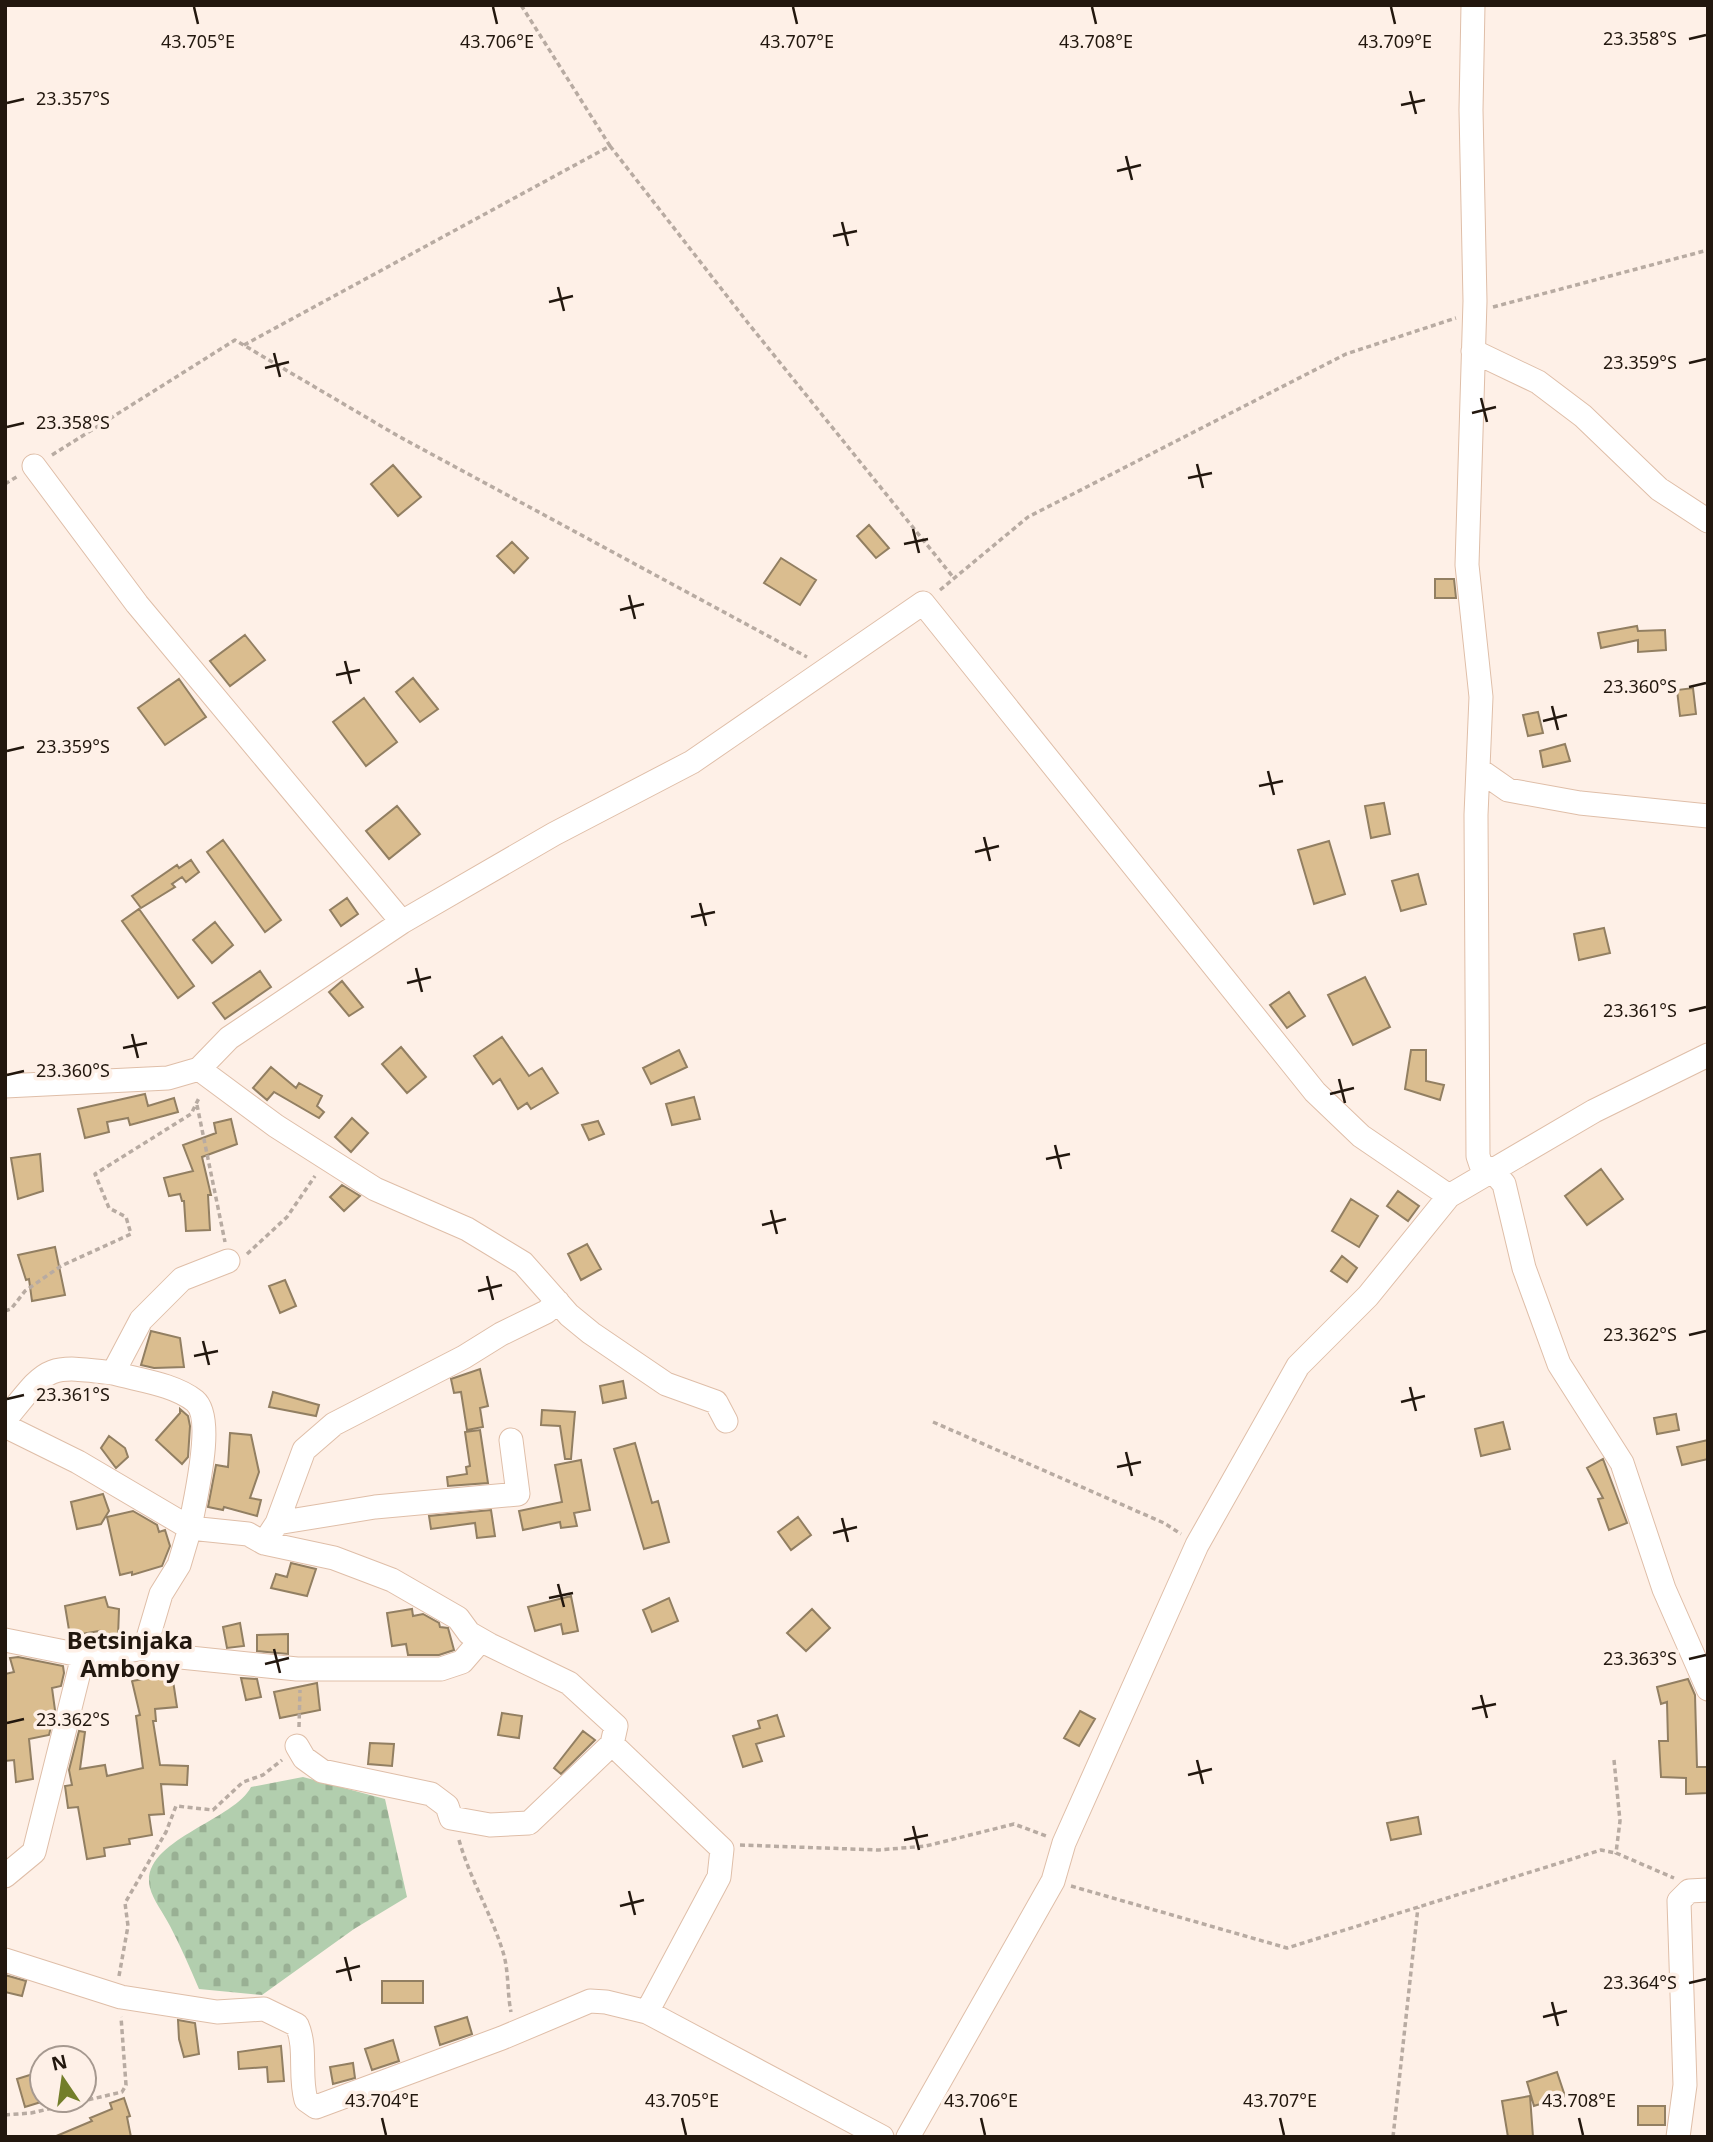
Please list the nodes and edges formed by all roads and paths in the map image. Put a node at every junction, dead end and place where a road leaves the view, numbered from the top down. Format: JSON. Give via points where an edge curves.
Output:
{"nodes":[{"id":1,"x":521,"y":5,"type":"edge"},
{"id":2,"x":1473,"y":5,"type":"edge"},
{"id":3,"x":610,"y":146,"type":"junction"},
{"id":4,"x":1708,"y":250,"type":"edge"},
{"id":5,"x":1475,"y":311,"type":"junction"},
{"id":6,"x":244,"y":345,"type":"junction"},
{"id":7,"x":1473,"y":351,"type":"junction"},
{"id":8,"x":34,"y":466,"type":"junction"},
{"id":9,"x":5,"y":484,"type":"edge"},
{"id":10,"x":1708,"y":521,"type":"edge"},
{"id":11,"x":954,"y":578,"type":"junction"},
{"id":12,"x":923,"y":603,"type":"junction"},
{"id":13,"x":827,"y":668,"type":"junction"},
{"id":14,"x":1478,"y":769,"type":"junction"},
{"id":15,"x":1708,"y":816,"type":"edge"},
{"id":16,"x":401,"y":922,"type":"junction"},
{"id":17,"x":1708,"y":1055,"type":"edge"},
{"id":18,"x":203,"y":1073,"type":"junction"},
{"id":19,"x":5,"y":1086,"type":"edge"},
{"id":20,"x":196,"y":1103,"type":"junction"},
{"id":21,"x":327,"y":1158,"type":"junction"},
{"id":22,"x":1492,"y":1170,"type":"junction"},
{"id":23,"x":1449,"y":1196,"type":"junction"},
{"id":24,"x":228,"y":1261,"type":"junction"},
{"id":25,"x":558,"y":1302,"type":"junction"},
{"id":26,"x":5,"y":1311,"type":"edge"},
{"id":27,"x":113,"y":1373,"type":"junction"},
{"id":28,"x":5,"y":1420,"type":"edge"},
{"id":29,"x":726,"y":1420,"type":"dead end"},
{"id":30,"x":933,"y":1422,"type":"dead end"},
{"id":31,"x":5,"y":1426,"type":"edge"},
{"id":32,"x":511,"y":1440,"type":"dead end"},
{"id":33,"x":277,"y":1523,"type":"junction"},
{"id":34,"x":190,"y":1528,"type":"junction"},
{"id":35,"x":264,"y":1543,"type":"junction"},
{"id":36,"x":1197,"y":1545,"type":"junction"},
{"id":37,"x":5,"y":1640,"type":"edge"},
{"id":38,"x":481,"y":1640,"type":"junction"},
{"id":39,"x":145,"y":1648,"type":"junction"},
{"id":40,"x":90,"y":1657,"type":"junction"},
{"id":41,"x":297,"y":1670,"type":"junction"},
{"id":42,"x":1708,"y":1689,"type":"edge"},
{"id":43,"x":612,"y":1744,"type":"junction"},
{"id":44,"x":296,"y":1746,"type":"junction"},
{"id":45,"x":1614,"y":1760,"type":"dead end"},
{"id":46,"x":451,"y":1818,"type":"junction"},
{"id":47,"x":1064,"y":1843,"type":"junction"},
{"id":48,"x":722,"y":1849,"type":"junction"},
{"id":49,"x":1616,"y":1853,"type":"junction"},
{"id":50,"x":5,"y":1876,"type":"edge"},
{"id":51,"x":1053,"y":1881,"type":"junction"},
{"id":52,"x":1698,"y":1891,"type":"edge"},
{"id":53,"x":1418,"y":1908,"type":"junction"},
{"id":54,"x":5,"y":1960,"type":"edge"},
{"id":55,"x":118,"y":1996,"type":"junction"},
{"id":56,"x":647,"y":2012,"type":"junction"},
{"id":57,"x":514,"y":2031,"type":"junction"},
{"id":58,"x":5,"y":2115,"type":"edge"},
{"id":59,"x":881,"y":2137,"type":"edge"},
{"id":60,"x":908,"y":2137,"type":"edge"},
{"id":61,"x":1393,"y":2137,"type":"edge"},
{"id":62,"x":1678,"y":2137,"type":"edge"}],
"edges":[{"from":1,"to":3,"type":"path"},
{"from":2,"to":5,"type":"street"},
{"from":3,"to":6,"type":"path"},
{"from":3,"to":11,"type":"path"},
{"from":4,"to":5,"type":"path"},
{"from":5,"to":7,"type":"street"},
{"from":5,"to":11,"type":"path","via":[[1334,360],[1028,517]]},
{"from":6,"to":8,"type":"path","via":[[235,340]]},
{"from":6,"to":13,"type":"path","via":[[398,436]]},
{"from":7,"to":10,"type":"street","via":[[1538,382],[1583,416],[1659,489]]},
{"from":7,"to":14,"type":"street","via":[[1467,565],[1481,697]]},
{"from":8,"to":9,"type":"path"},
{"from":8,"to":16,"type":"street","via":[[137,604]]},
{"from":11,"to":12,"type":"path"},
{"from":12,"to":13,"type":"street"},
{"from":12,"to":23,"type":"street","via":[[1315,1092],[1361,1136]]},
{"from":13,"to":16,"type":"street","via":[[692,762]]},
{"from":14,"to":15,"type":"street","via":[[1508,790],[1580,803]]},
{"from":14,"to":22,"type":"street","via":[[1478,1156],[1481,1165]]},
{"from":16,"to":18,"type":"street","via":[[229,1038]]},
{"from":17,"to":22,"type":"street","via":[[1594,1111]]},
{"from":18,"to":19,"type":"street"},
{"from":18,"to":20,"type":"path"},
{"from":18,"to":21,"type":"street"},
{"from":20,"to":24,"type":"path"},
{"from":20,"to":26,"type":"path","via":[[191,1114],[171,1129],[95,1174],[109,1208],[126,1217],[131,1234],[61,1266]]},
{"from":21,"to":24,"type":"path","via":[[287,1217],[244,1256]]},
{"from":21,"to":25,"type":"street","via":[[375,1188],[467,1229],[523,1263]]},
{"from":22,"to":23,"type":"street"},
{"from":22,"to":42,"type":"street","via":[[1504,1184],[1524,1268],[1559,1364],[1622,1463],[1664,1588]]},
{"from":23,"to":36,"type":"street","via":[[1368,1296],[1298,1366]]},
{"from":24,"to":27,"type":"street","via":[[182,1279],[141,1320]]},
{"from":25,"to":29,"type":"street","via":[[591,1333],[666,1384],[716,1402]]},
{"from":25,"to":33,"type":"street","via":[[334,1424],[304,1450]]},
{"from":27,"to":28,"type":"street","via":[[64,1366],[42,1376]]},
{"from":27,"to":34,"type":"street","via":[[175,1390],[200,1409],[205,1439]]},
{"from":30,"to":36,"type":"path","via":[[1164,1523]]},
{"from":31,"to":34,"type":"street","via":[[78,1462]]},
{"from":32,"to":33,"type":"street","via":[[518,1494],[375,1507]]},
{"from":33,"to":35,"type":"street"},
{"from":34,"to":35,"type":"street","via":[[248,1534]]},
{"from":34,"to":39,"type":"street","via":[[179,1565],[161,1594]]},
{"from":35,"to":38,"type":"street","via":[[334,1558],[392,1580],[458,1618]]},
{"from":36,"to":47,"type":"street"},
{"from":37,"to":40,"type":"street"},
{"from":38,"to":41,"type":"street","via":[[462,1662],[441,1669]]},
{"from":38,"to":43,"type":"street","via":[[586,1696],[616,1726]]},
{"from":39,"to":40,"type":"street"},
{"from":39,"to":41,"type":"street","via":[[161,1655]]},
{"from":40,"to":50,"type":"street","via":[[81,1664],[34,1852]]},
{"from":41,"to":44,"type":"path","via":[[302,1701]]},
{"from":43,"to":46,"type":"street","via":[[529,1823],[490,1825]]},
{"from":43,"to":48,"type":"street"},
{"from":44,"to":46,"type":"street","via":[[322,1771],[431,1794],[447,1806]]},
{"from":44,"to":55,"type":"path","via":[[263,1775],[243,1782],[213,1810],[176,1806],[125,1903],[127,1941]]},
{"from":45,"to":49,"type":"path","via":[[1620,1821]]},
{"from":46,"to":57,"type":"path","via":[[468,1872],[504,1955]]},
{"from":47,"to":48,"type":"path","via":[[1014,1824],[926,1846],[740,1845]]},
{"from":47,"to":51,"type":"street"},
{"from":48,"to":56,"type":"street","via":[[719,1877]]},
{"from":49,"to":52,"type":"path","via":[[1670,1874]]},
{"from":49,"to":53,"type":"path","via":[[1601,1850]]},
{"from":51,"to":53,"type":"path","via":[[1287,1948]]},
{"from":51,"to":60,"type":"street"},
{"from":52,"to":62,"type":"street","via":[[1679,1901],[1685,2085]]},
{"from":53,"to":61,"type":"path"},
{"from":54,"to":55,"type":"street"},
{"from":55,"to":57,"type":"street","via":[[217,2012],[264,2009],[297,2025],[303,2091],[316,2107]]},
{"from":55,"to":58,"type":"path","via":[[126,2085],[122,2092]]},
{"from":56,"to":57,"type":"street","via":[[590,2001]]},
{"from":56,"to":59,"type":"street"}]}
